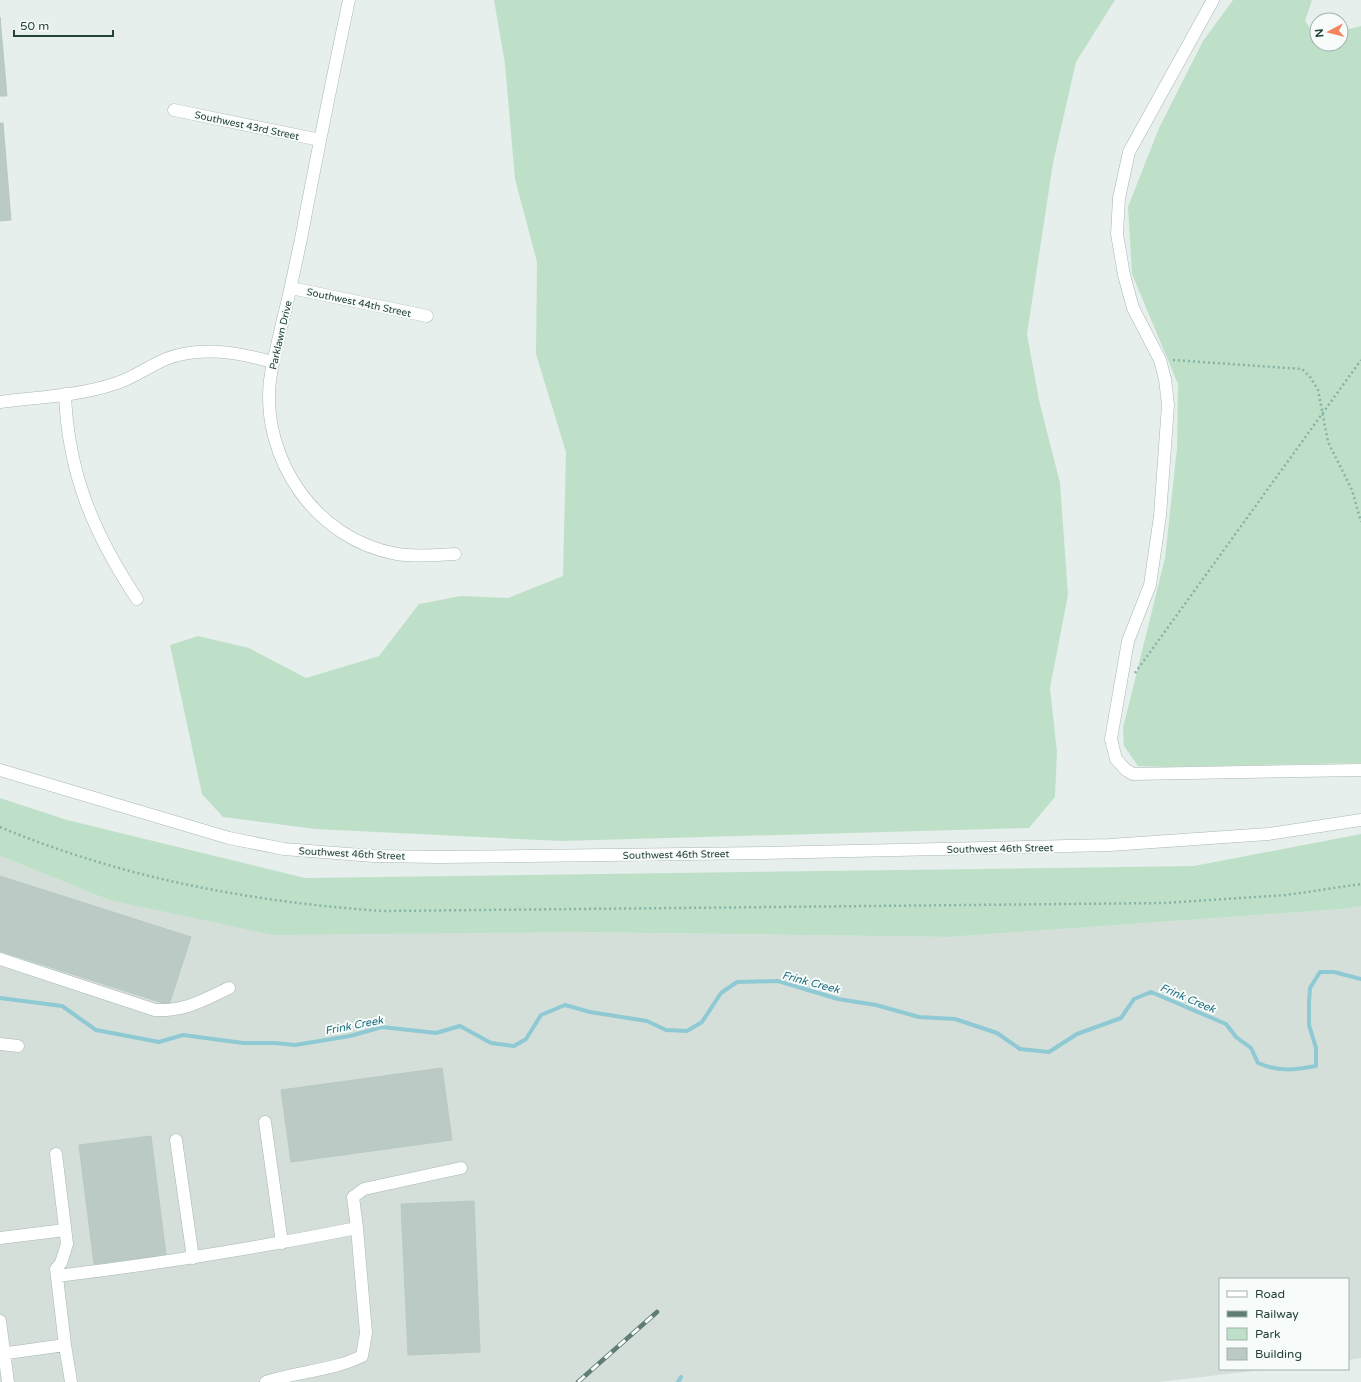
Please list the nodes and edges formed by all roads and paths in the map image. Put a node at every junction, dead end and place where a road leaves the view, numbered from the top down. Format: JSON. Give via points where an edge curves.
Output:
{"nodes":[{"id":1,"x":349,"y":0,"type":"edge"},
{"id":2,"x":1213,"y":0,"type":"edge"},
{"id":3,"x":174,"y":110,"type":"dead end"},
{"id":4,"x":320,"y":140,"type":"junction"},
{"id":5,"x":291,"y":288,"type":"junction"},
{"id":6,"x":427,"y":316,"type":"dead end"},
{"id":7,"x":1160,"y":360,"type":"junction"},
{"id":8,"x":1361,"y":360,"type":"edge"},
{"id":9,"x":273,"y":362,"type":"junction"},
{"id":10,"x":64,"y":394,"type":"junction"},
{"id":11,"x":0,"y":402,"type":"edge"},
{"id":12,"x":1322,"y":415,"type":"junction"},
{"id":13,"x":1361,"y":522,"type":"edge"},
{"id":14,"x":455,"y":554,"type":"dead end"},
{"id":15,"x":137,"y":599,"type":"dead end"},
{"id":16,"x":1132,"y":677,"type":"dead end"},
{"id":17,"x":0,"y":770,"type":"edge"},
{"id":18,"x":1361,"y":770,"type":"edge"},
{"id":19,"x":1361,"y":820,"type":"edge"},
{"id":20,"x":0,"y":827,"type":"edge"},
{"id":21,"x":1361,"y":884,"type":"edge"},
{"id":22,"x":0,"y":960,"type":"edge"},
{"id":23,"x":228,"y":988,"type":"dead end"},
{"id":24,"x":0,"y":1044,"type":"edge"},
{"id":25,"x":18,"y":1046,"type":"dead end"},
{"id":26,"x":265,"y":1122,"type":"dead end"},
{"id":27,"x":176,"y":1140,"type":"dead end"},
{"id":28,"x":56,"y":1154,"type":"dead end"},
{"id":29,"x":460,"y":1168,"type":"dead end"},
{"id":30,"x":357,"y":1228,"type":"junction"},
{"id":31,"x":65,"y":1230,"type":"junction"},
{"id":32,"x":0,"y":1238,"type":"edge"},
{"id":33,"x":282,"y":1243,"type":"junction"},
{"id":34,"x":193,"y":1258,"type":"junction"},
{"id":35,"x":57,"y":1276,"type":"junction"},
{"id":36,"x":0,"y":1320,"type":"edge"},
{"id":37,"x":65,"y":1345,"type":"junction"},
{"id":38,"x":2,"y":1353,"type":"edge"},
{"id":39,"x":8,"y":1382,"type":"edge"},
{"id":40,"x":71,"y":1382,"type":"edge"},
{"id":41,"x":266,"y":1382,"type":"edge"}],
"edges":[{"from":1,"to":4,"type":"street","name":"Parklawn Drive"},
{"from":2,"to":7,"type":"street","via":[[1129,152],[1119,198],[1117,234],[1124,275],[1133,308]]},
{"from":3,"to":4,"type":"street","name":"Southwest 43rd Street"},
{"from":4,"to":5,"type":"street","name":"Parklawn Drive"},
{"from":5,"to":6,"type":"street","name":"Southwest 44th Street"},
{"from":5,"to":9,"type":"street","name":"Parklawn Drive"},
{"from":7,"to":12,"type":"path","via":[[1302,369],[1318,390]]},
{"from":7,"to":18,"type":"street","via":[[1168,406],[1160,516],[1150,585],[1128,641],[1111,739],[1116,759],[1133,774]]},
{"from":8,"to":12,"type":"path"},
{"from":9,"to":10,"type":"street","via":[[225,352],[196,352],[167,359],[116,384]]},
{"from":9,"to":14,"type":"street","name":"Parklawn Drive","via":[[270,413],[277,445],[296,486],[314,511],[345,534],[366,545],[395,554]]},
{"from":10,"to":11,"type":"street"},
{"from":10,"to":15,"type":"street","via":[[74,465],[84,500],[115,566]]},
{"from":12,"to":13,"type":"path","via":[[1328,442],[1352,490]]},
{"from":12,"to":16,"type":"path"},
{"from":17,"to":19,"type":"street","name":"Southwest 46th Street","via":[[228,838],[284,849],[374,856],[772,853],[1110,845],[1268,834]]},
{"from":20,"to":21,"type":"path","via":[[134,873],[197,888],[259,899],[382,911],[1164,903],[1286,895]]},
{"from":22,"to":23,"type":"street","via":[[155,1010],[174,1010],[193,1005]]},
{"from":24,"to":25,"type":"street"},
{"from":26,"to":33,"type":"street"},
{"from":27,"to":34,"type":"street"},
{"from":28,"to":31,"type":"street"},
{"from":29,"to":30,"type":"street","via":[[364,1189],[353,1197]]},
{"from":30,"to":33,"type":"street"},
{"from":30,"to":41,"type":"street","via":[[366,1333],[362,1356],[319,1371]]},
{"from":31,"to":32,"type":"street"},
{"from":31,"to":35,"type":"street","via":[[67,1244],[61,1263],[56,1268]]},
{"from":33,"to":34,"type":"street"},
{"from":34,"to":35,"type":"street"},
{"from":35,"to":37,"type":"street"},
{"from":36,"to":38,"type":"street"},
{"from":37,"to":38,"type":"street"},
{"from":37,"to":40,"type":"street"},
{"from":38,"to":39,"type":"street"}]}
